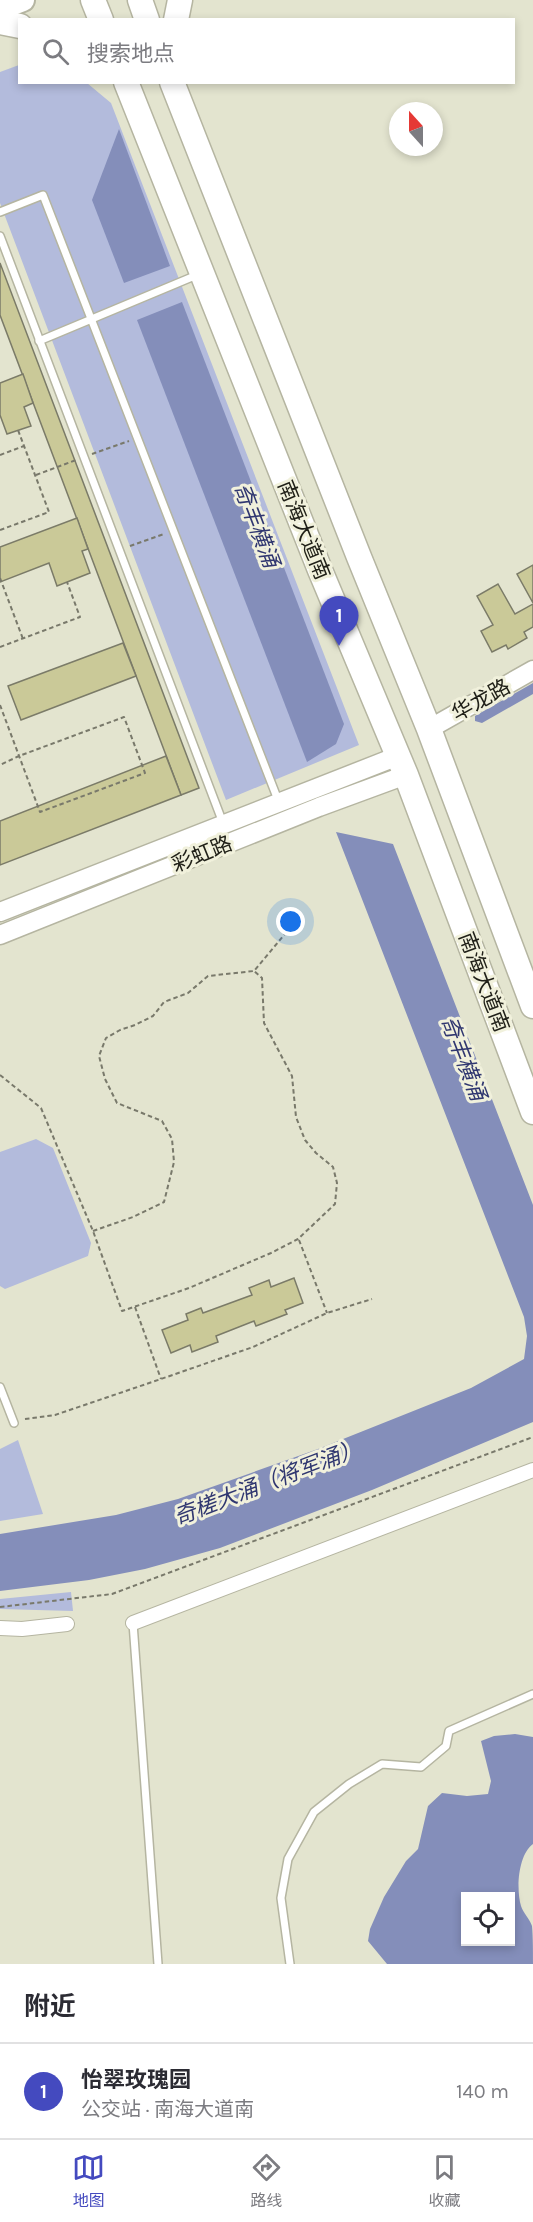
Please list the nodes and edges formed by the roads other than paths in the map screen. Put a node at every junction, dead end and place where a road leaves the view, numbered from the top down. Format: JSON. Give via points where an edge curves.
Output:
{"nodes":[{"id":1,"x":23,"y":0,"type":"edge"},
{"id":2,"x":93,"y":0,"type":"edge"},
{"id":3,"x":140,"y":0,"type":"edge"},
{"id":4,"x":180,"y":0,"type":"edge"},
{"id":5,"x":0,"y":9,"type":"edge"},
{"id":6,"x":100,"y":18,"type":"edge"},
{"id":7,"x":146,"y":18,"type":"edge"},
{"id":8,"x":176,"y":18,"type":"edge"},
{"id":9,"x":0,"y":22,"type":"edge"},
{"id":10,"x":18,"y":26,"type":"edge"},
{"id":11,"x":114,"y":84,"type":"edge"},
{"id":12,"x":127,"y":84,"type":"edge"},
{"id":13,"x":174,"y":85,"type":"edge"},
{"id":14,"x":143,"y":125,"type":"junction"},
{"id":15,"x":0,"y":212,"type":"edge"},
{"id":16,"x":0,"y":236,"type":"edge"},
{"id":17,"x":202,"y":273,"type":"junction"},
{"id":18,"x":92,"y":319,"type":"junction"},
{"id":19,"x":39,"y":340,"type":"junction"},
{"id":20,"x":533,"y":670,"type":"edge"},
{"id":21,"x":429,"y":729,"type":"junction"},
{"id":22,"x":402,"y":766,"type":"junction"},
{"id":23,"x":315,"y":799,"type":"junction"},
{"id":24,"x":279,"y":803,"type":"junction"},
{"id":25,"x":223,"y":825,"type":"junction"},
{"id":26,"x":0,"y":912,"type":"edge"},
{"id":27,"x":0,"y":935,"type":"edge"},
{"id":28,"x":533,"y":1006,"type":"edge"},
{"id":29,"x":533,"y":1112,"type":"edge"},
{"id":30,"x":0,"y":1387,"type":"edge"},
{"id":31,"x":14,"y":1423,"type":"road end"},
{"id":32,"x":533,"y":1470,"type":"edge"},
{"id":33,"x":133,"y":1623,"type":"joint"},
{"id":34,"x":67,"y":1624,"type":"dead end"},
{"id":35,"x":0,"y":1628,"type":"edge"},
{"id":36,"x":533,"y":1694,"type":"edge"},
{"id":37,"x":158,"y":1964,"type":"edge"},
{"id":38,"x":290,"y":1964,"type":"edge"}],
"edges":[{"from":1,"to":5,"type":"main road"},
{"from":2,"to":6,"type":"highway"},
{"from":3,"to":7,"type":"highway"},
{"from":4,"to":8,"type":"highway"},
{"from":9,"to":10,"type":"highway"},
{"from":11,"to":14,"type":"highway"},
{"from":12,"to":14,"type":"highway","name":"南海大道南"},
{"from":13,"to":21,"type":"highway","name":"南海大道南"},
{"from":14,"to":17,"type":"highway","name":"南海大道南"},
{"from":15,"to":18,"type":"lane","via":[[43,195]]},
{"from":16,"to":19,"type":"lane"},
{"from":17,"to":18,"type":"lane"},
{"from":17,"to":22,"type":"highway","name":"南海大道南"},
{"from":18,"to":19,"type":"lane"},
{"from":18,"to":24,"type":"lane"},
{"from":19,"to":25,"type":"lane"},
{"from":20,"to":21,"type":"street","name":"华龙路"},
{"from":21,"to":28,"type":"highway","name":"南海大道南"},
{"from":22,"to":23,"type":"street","name":"彩虹路","via":[[376,785]]},
{"from":22,"to":23,"type":"street","name":"彩虹路","via":[[368,766]]},
{"from":22,"to":29,"type":"highway","name":"南海大道南"},
{"from":23,"to":24,"type":"street","name":"彩虹路"},
{"from":23,"to":27,"type":"street","name":"彩虹路"},
{"from":24,"to":25,"type":"street","name":"彩虹路"},
{"from":25,"to":26,"type":"street","name":"彩虹路"},
{"from":30,"to":31,"type":"lane"},
{"from":32,"to":33,"type":"street"},
{"from":33,"to":37,"type":"lane"},
{"from":34,"to":35,"type":"street"},
{"from":36,"to":38,"type":"lane","via":[[449,1731],[446,1746],[421,1767],[382,1764],[314,1812],[288,1859],[281,1898]]}]}
